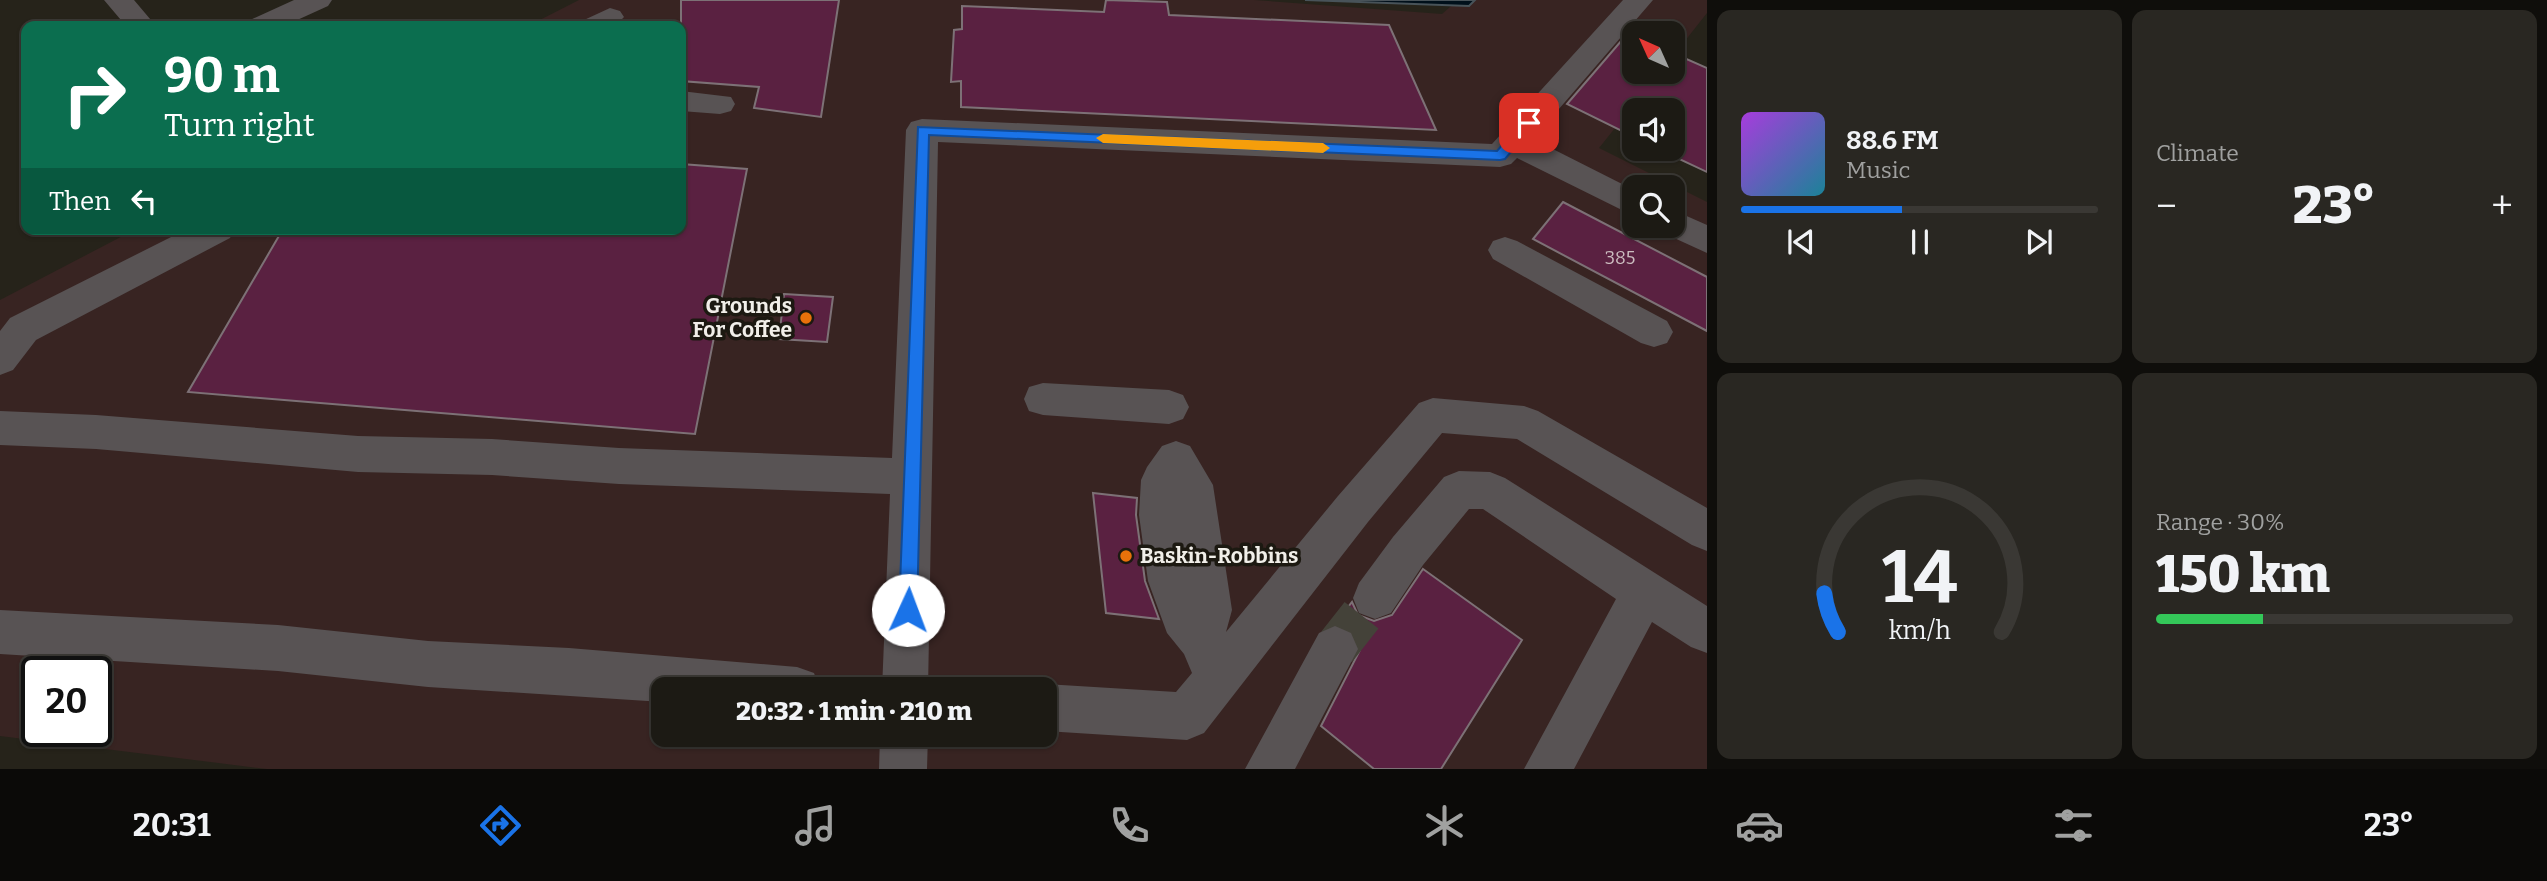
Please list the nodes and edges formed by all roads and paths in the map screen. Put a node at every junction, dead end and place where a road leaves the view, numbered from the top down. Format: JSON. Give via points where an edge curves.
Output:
{"nodes":[{"id":1,"x":118,"y":0,"type":"edge"},
{"id":2,"x":318,"y":0,"type":"edge"},
{"id":3,"x":1639,"y":0,"type":"edge"},
{"id":4,"x":137,"y":21,"type":"edge"},
{"id":5,"x":271,"y":21,"type":"edge"},
{"id":6,"x":686,"y":101,"type":"edge"},
{"id":7,"x":720,"y":104,"type":"dead end"},
{"id":8,"x":1512,"y":142,"type":"junction"},
{"id":9,"x":1622,"y":198,"type":"edge"},
{"id":10,"x":1685,"y":229,"type":"edge"},
{"id":11,"x":206,"y":235,"type":"edge"},
{"id":12,"x":1707,"y":240,"type":"edge"},
{"id":13,"x":1505,"y":250,"type":"dead end"},
{"id":14,"x":1654,"y":332,"type":"dead end"},
{"id":15,"x":0,"y":359,"type":"edge"},
{"id":16,"x":1043,"y":399,"type":"dead end"},
{"id":17,"x":1169,"y":407,"type":"dead end"},
{"id":18,"x":0,"y":429,"type":"edge"},
{"id":19,"x":1176,"y":459,"type":"dead end"},
{"id":20,"x":912,"y":477,"type":"junction"},
{"id":21,"x":1707,"y":531,"type":"edge"},
{"id":22,"x":1644,"y":592,"type":"junction"},
{"id":23,"x":1375,"y":598,"type":"tunnel mouth"},
{"id":24,"x":1707,"y":631,"type":"edge"},
{"id":25,"x":0,"y":632,"type":"edge"},
{"id":26,"x":1335,"y":649,"type":"tunnel mouth"},
{"id":27,"x":905,"y":677,"type":"edge"},
{"id":28,"x":651,"y":678,"type":"edge"},
{"id":29,"x":1217,"y":679,"type":"junction"},
{"id":30,"x":1057,"y":709,"type":"edge"},
{"id":31,"x":904,"y":747,"type":"edge"},
{"id":32,"x":903,"y":769,"type":"edge"},
{"id":33,"x":1269,"y":769,"type":"edge"},
{"id":34,"x":1548,"y":769,"type":"edge"}],
"edges":[{"from":1,"to":4,"type":"street"},
{"from":2,"to":5,"type":"street"},
{"from":3,"to":8,"type":"street"},
{"from":6,"to":7,"type":"street"},
{"from":8,"to":9,"type":"street"},
{"from":8,"to":20,"type":"street","via":[[1500,156],[922,130]]},
{"from":10,"to":12,"type":"street"},
{"from":11,"to":15,"type":"street","via":[[23,329]]},
{"from":13,"to":14,"type":"street"},
{"from":16,"to":17,"type":"street"},
{"from":18,"to":20,"type":"street","via":[[96,432],[358,454]]},
{"from":19,"to":29,"type":"street","via":[[1192,485],[1210,610],[1201,639]]},
{"from":20,"to":27,"type":"street"},
{"from":21,"to":29,"type":"street","via":[[1524,423],[1433,415]]},
{"from":22,"to":23,"type":"street","via":[[1490,491],[1459,490]]},
{"from":22,"to":24,"type":"street"},
{"from":22,"to":34,"type":"street"},
{"from":25,"to":28,"type":"street","via":[[278,648],[428,664]]},
{"from":26,"to":33,"type":"street"},
{"from":29,"to":30,"type":"street","via":[[1187,716]]},
{"from":31,"to":32,"type":"street"}]}
